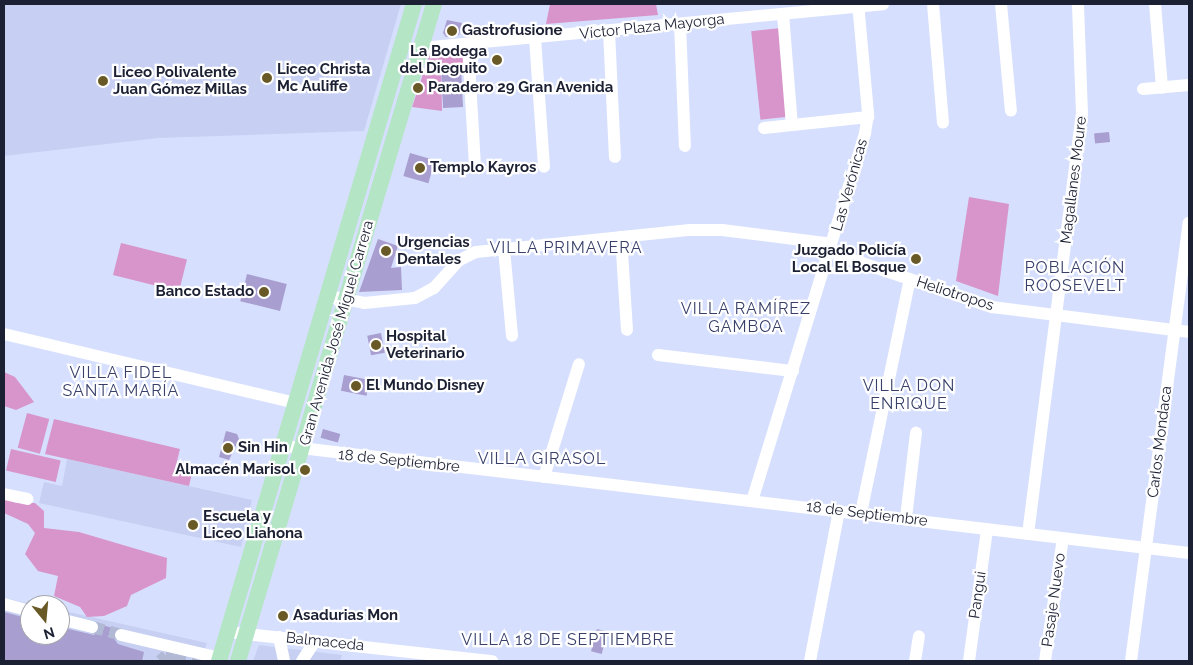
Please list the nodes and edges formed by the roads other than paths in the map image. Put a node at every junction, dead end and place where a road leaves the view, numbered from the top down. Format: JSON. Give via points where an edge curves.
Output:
{"nodes":[{"id":1,"x":414,"y":4,"type":"edge"},
{"id":2,"x":434,"y":4,"type":"edge"},
{"id":3,"x":883,"y":4,"type":"edge"},
{"id":4,"x":933,"y":4,"type":"edge"},
{"id":5,"x":1001,"y":4,"type":"edge"},
{"id":6,"x":1078,"y":4,"type":"edge"},
{"id":7,"x":1155,"y":4,"type":"edge"},
{"id":8,"x":858,"y":5,"type":"edge"},
{"id":9,"x":782,"y":14,"type":"junction"},
{"id":10,"x":680,"y":24,"type":"junction"},
{"id":11,"x":407,"y":28,"type":"junction"},
{"id":12,"x":609,"y":31,"type":"junction"},
{"id":13,"x":535,"y":38,"type":"junction"},
{"id":14,"x":468,"y":44,"type":"junction"},
{"id":15,"x":421,"y":48,"type":"junction"},
{"id":16,"x":1189,"y":85,"type":"edge"},
{"id":17,"x":1162,"y":88,"type":"junction"},
{"id":18,"x":1143,"y":90,"type":"dead end"},
{"id":19,"x":1012,"y":111,"type":"dead end"},
{"id":20,"x":868,"y":116,"type":"junction"},
{"id":21,"x":943,"y":123,"type":"dead end"},
{"id":22,"x":792,"y":125,"type":"junction"},
{"id":23,"x":764,"y":128,"type":"dead end"},
{"id":24,"x":685,"y":146,"type":"dead end"},
{"id":25,"x":615,"y":157,"type":"dead end"},
{"id":26,"x":475,"y":167,"type":"dead end"},
{"id":27,"x":544,"y":167,"type":"dead end"},
{"id":28,"x":1189,"y":224,"type":"edge"},
{"id":29,"x":621,"y":237,"type":"junction"},
{"id":30,"x":504,"y":249,"type":"junction"},
{"id":31,"x":832,"y":249,"type":"junction"},
{"id":32,"x":910,"y":279,"type":"junction"},
{"id":33,"x":329,"y":296,"type":"junction"},
{"id":34,"x":346,"y":301,"type":"junction"},
{"id":35,"x":1056,"y":316,"type":"junction"},
{"id":36,"x":627,"y":330,"type":"dead end"},
{"id":37,"x":1174,"y":330,"type":"junction"},
{"id":38,"x":1189,"y":332,"type":"edge"},
{"id":39,"x":4,"y":334,"type":"edge"},
{"id":40,"x":512,"y":336,"type":"dead end"},
{"id":41,"x":658,"y":355,"type":"dead end"},
{"id":42,"x":579,"y":364,"type":"dead end"},
{"id":43,"x":793,"y":371,"type":"junction"},
{"id":44,"x":297,"y":403,"type":"junction"},
{"id":45,"x":916,"y":433,"type":"dead end"},
{"id":46,"x":284,"y":446,"type":"junction"},
{"id":47,"x":302,"y":450,"type":"junction"},
{"id":48,"x":544,"y":477,"type":"junction"},
{"id":49,"x":4,"y":494,"type":"edge"},
{"id":50,"x":26,"y":499,"type":"dead end"},
{"id":51,"x":752,"y":500,"type":"junction"},
{"id":52,"x":839,"y":511,"type":"junction"},
{"id":53,"x":861,"y":513,"type":"junction"},
{"id":54,"x":906,"y":518,"type":"junction"},
{"id":55,"x":987,"y":529,"type":"junction"},
{"id":56,"x":1028,"y":534,"type":"junction"},
{"id":57,"x":1063,"y":538,"type":"junction"},
{"id":58,"x":1146,"y":548,"type":"junction"},
{"id":59,"x":1189,"y":553,"type":"edge"},
{"id":60,"x":4,"y":604,"type":"edge"},
{"id":61,"x":20,"y":608,"type":"edge"},
{"id":62,"x":70,"y":622,"type":"edge"},
{"id":63,"x":92,"y":627,"type":"tunnel mouth"},
{"id":64,"x":228,"y":632,"type":"junction"},
{"id":65,"x":121,"y":634,"type":"tunnel mouth"},
{"id":66,"x":246,"y":634,"type":"junction"},
{"id":67,"x":919,"y":636,"type":"dead end"},
{"id":68,"x":279,"y":637,"type":"junction"},
{"id":69,"x":315,"y":641,"type":"junction"},
{"id":70,"x":219,"y":660,"type":"edge"},
{"id":71,"x":238,"y":661,"type":"edge"},
{"id":72,"x":284,"y":661,"type":"edge"},
{"id":73,"x":302,"y":661,"type":"edge"},
{"id":74,"x":492,"y":661,"type":"edge"},
{"id":75,"x":810,"y":661,"type":"edge"},
{"id":76,"x":915,"y":661,"type":"edge"},
{"id":77,"x":969,"y":661,"type":"edge"},
{"id":78,"x":1045,"y":661,"type":"edge"},
{"id":79,"x":1131,"y":661,"type":"edge"}],
"edges":[{"from":1,"to":11,"type":"main road","name":"Gran Avenida José Miguel Carrera"},
{"from":2,"to":15,"type":"main road","name":"Gran Avenida José Miguel Carrera"},
{"from":3,"to":8,"type":"street","name":"Víctor Plaza Mayorga"},
{"from":4,"to":21,"type":"street"},
{"from":5,"to":19,"type":"street"},
{"from":6,"to":35,"type":"street","name":"Magallanes Moure","via":[[1083,99]]},
{"from":7,"to":17,"type":"street"},
{"from":8,"to":9,"type":"street","name":"Víctor Plaza Mayorga"},
{"from":8,"to":20,"type":"street","name":"Las Verónicas"},
{"from":9,"to":10,"type":"street","name":"Víctor Plaza Mayorga"},
{"from":9,"to":22,"type":"street"},
{"from":10,"to":12,"type":"street","name":"Víctor Plaza Mayorga"},
{"from":10,"to":24,"type":"street"},
{"from":11,"to":15,"type":"main road"},
{"from":11,"to":33,"type":"main road","name":"Gran Avenida José Miguel Carrera"},
{"from":12,"to":13,"type":"street","name":"Víctor Plaza Mayorga"},
{"from":12,"to":25,"type":"street"},
{"from":13,"to":14,"type":"street","name":"Víctor Plaza Mayorga"},
{"from":13,"to":27,"type":"street"},
{"from":14,"to":15,"type":"street","name":"Víctor Plaza Mayorga"},
{"from":14,"to":26,"type":"street"},
{"from":15,"to":34,"type":"main road","name":"Gran Avenida José Miguel Carrera"},
{"from":16,"to":17,"type":"street"},
{"from":17,"to":18,"type":"street"},
{"from":20,"to":22,"type":"street"},
{"from":20,"to":31,"type":"street","name":"Las Verónicas"},
{"from":22,"to":23,"type":"street"},
{"from":28,"to":37,"type":"street","name":"Carlos Mondaca"},
{"from":29,"to":30,"type":"street","name":"Heliotropos"},
{"from":29,"to":31,"type":"street","name":"Heliotropos","via":[[722,230],[825,243]]},
{"from":29,"to":36,"type":"street"},
{"from":30,"to":34,"type":"street","name":"Heliotropos","via":[[469,255],[434,288],[415,298],[376,303]]},
{"from":30,"to":40,"type":"street"},
{"from":31,"to":32,"type":"street","name":"Heliotropos","via":[[839,255]]},
{"from":31,"to":43,"type":"street","name":"Las Verónicas"},
{"from":32,"to":35,"type":"street","name":"Heliotropos","via":[[992,307]]},
{"from":32,"to":53,"type":"street"},
{"from":33,"to":34,"type":"street","name":"Heliotropos"},
{"from":33,"to":44,"type":"main road","name":"Gran Avenida José Miguel Carrera"},
{"from":34,"to":47,"type":"main road","name":"Gran Avenida José Miguel Carrera"},
{"from":35,"to":37,"type":"street","name":"Heliotropos"},
{"from":35,"to":56,"type":"street","name":"Magallanes Moure"},
{"from":37,"to":38,"type":"street","name":"Heliotropos"},
{"from":37,"to":58,"type":"street","name":"Carlos Mondaca"},
{"from":39,"to":44,"type":"street"},
{"from":41,"to":43,"type":"street"},
{"from":42,"to":48,"type":"street"},
{"from":43,"to":51,"type":"street","name":"Las Verónicas"},
{"from":44,"to":46,"type":"main road","name":"Gran Avenida José Miguel Carrera"},
{"from":45,"to":54,"type":"street"},
{"from":46,"to":47,"type":"street","name":"18 de Septiembre"},
{"from":46,"to":64,"type":"main road","name":"Gran Avenida José Miguel Carrera"},
{"from":47,"to":48,"type":"street","name":"18 de Septiembre"},
{"from":47,"to":66,"type":"main road","name":"Gran Avenida José Miguel Carrera"},
{"from":48,"to":51,"type":"street","name":"18 de Septiembre"},
{"from":49,"to":50,"type":"street"},
{"from":51,"to":52,"type":"street","name":"18 de Septiembre"},
{"from":52,"to":53,"type":"street","name":"18 de Septiembre"},
{"from":52,"to":75,"type":"street"},
{"from":53,"to":54,"type":"street","name":"18 de Septiembre"},
{"from":54,"to":55,"type":"street","name":"18 de Septiembre"},
{"from":55,"to":56,"type":"street","name":"18 de Septiembre"},
{"from":55,"to":77,"type":"street","name":"Pangui"},
{"from":56,"to":57,"type":"street","name":"18 de Septiembre"},
{"from":57,"to":58,"type":"street","name":"18 de Septiembre"},
{"from":57,"to":78,"type":"street","name":"Pasaje Nuevo"},
{"from":58,"to":59,"type":"street","name":"18 de Septiembre"},
{"from":58,"to":79,"type":"street","name":"Carlos Mondaca"},
{"from":60,"to":61,"type":"street"},
{"from":62,"to":63,"type":"street"},
{"from":64,"to":66,"type":"street","name":"Balmaceda"},
{"from":64,"to":70,"type":"main road","name":"Gran Avenida José Miguel Carrera"},
{"from":65,"to":70,"type":"street"},
{"from":66,"to":68,"type":"street","name":"Balmaceda"},
{"from":66,"to":71,"type":"main road","name":"Gran Avenida José Miguel Carrera"},
{"from":67,"to":76,"type":"street"},
{"from":68,"to":69,"type":"street","name":"Balmaceda"},
{"from":68,"to":72,"type":"street"},
{"from":69,"to":73,"type":"street"},
{"from":69,"to":74,"type":"street","name":"Balmaceda"}]}
